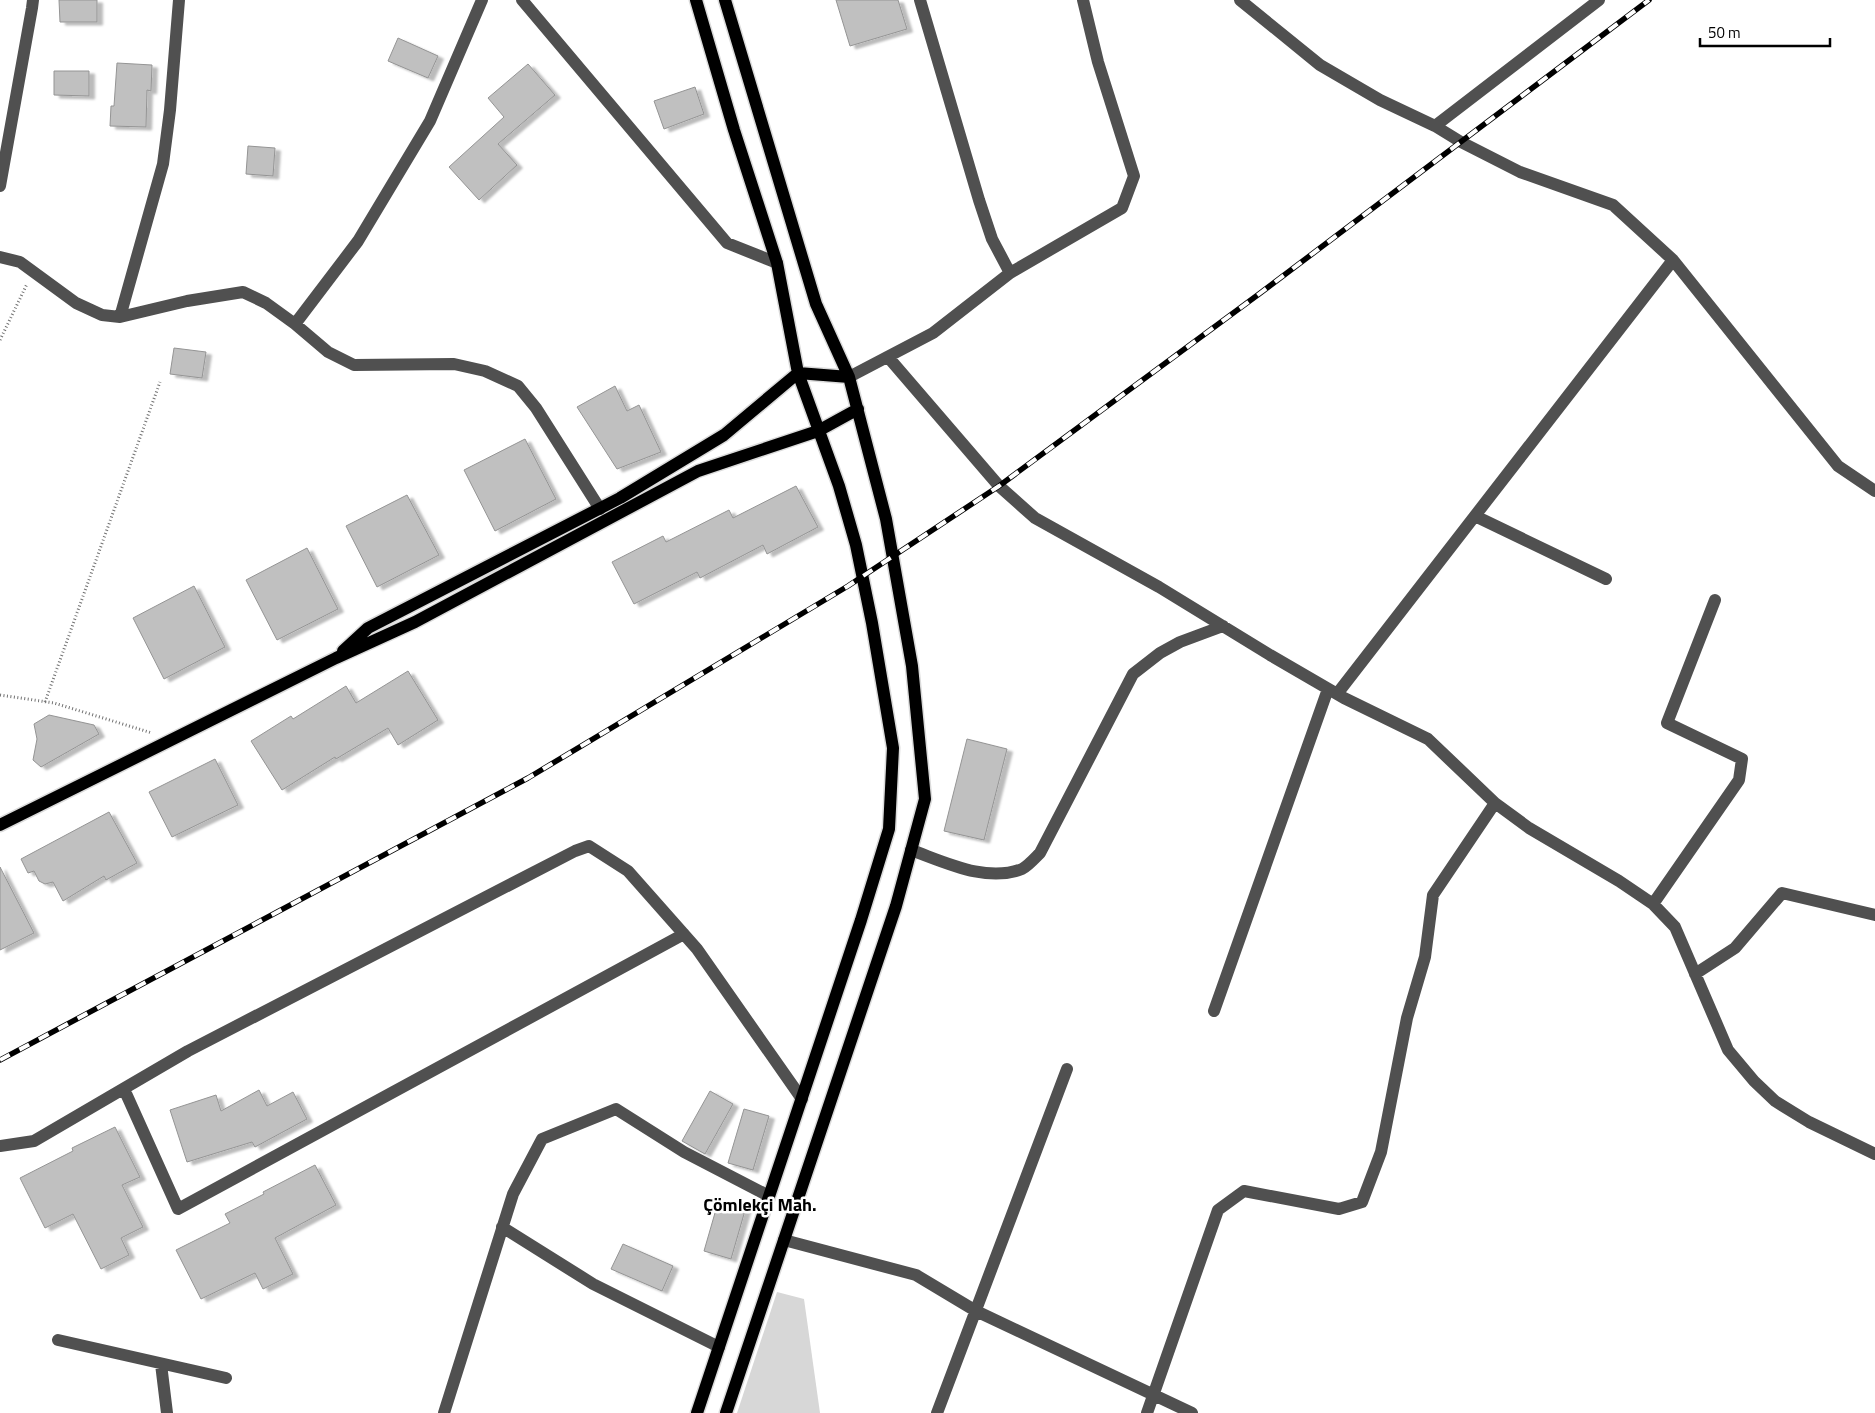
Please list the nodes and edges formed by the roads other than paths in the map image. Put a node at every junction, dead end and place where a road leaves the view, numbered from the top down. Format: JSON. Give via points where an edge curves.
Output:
{"nodes":[{"id":1,"x":32,"y":0,"type":"edge"},
{"id":2,"x":178,"y":0,"type":"edge"},
{"id":3,"x":482,"y":0,"type":"edge"},
{"id":4,"x":522,"y":0,"type":"edge"},
{"id":5,"x":696,"y":0,"type":"edge"},
{"id":6,"x":725,"y":0,"type":"edge"},
{"id":7,"x":920,"y":0,"type":"edge"},
{"id":8,"x":1083,"y":0,"type":"edge"},
{"id":9,"x":1240,"y":0,"type":"edge"},
{"id":10,"x":1599,"y":0,"type":"edge"},
{"id":11,"x":1435,"y":126,"type":"junction"},
{"id":12,"x":0,"y":186,"type":"edge"},
{"id":13,"x":0,"y":257,"type":"edge"},
{"id":14,"x":1673,"y":260,"type":"junction"},
{"id":15,"x":778,"y":263,"type":"junction"},
{"id":16,"x":1010,"y":273,"type":"junction"},
{"id":17,"x":120,"y":317,"type":"junction"},
{"id":18,"x":296,"y":324,"type":"junction"},
{"id":19,"x":888,"y":357,"type":"junction"},
{"id":20,"x":798,"y":373,"type":"junction"},
{"id":21,"x":849,"y":377,"type":"junction"},
{"id":22,"x":858,"y":409,"type":"junction"},
{"id":23,"x":818,"y":431,"type":"junction"},
{"id":24,"x":1875,"y":491,"type":"edge"},
{"id":25,"x":600,"y":509,"type":"junction"},
{"id":26,"x":1475,"y":516,"type":"junction"},
{"id":27,"x":1606,"y":579,"type":"dead end"},
{"id":28,"x":1715,"y":600,"type":"dead end"},
{"id":29,"x":1223,"y":626,"type":"junction"},
{"id":30,"x":336,"y":658,"type":"junction"},
{"id":31,"x":1333,"y":692,"type":"junction"},
{"id":32,"x":1495,"y":803,"type":"junction"},
{"id":33,"x":0,"y":825,"type":"edge"},
{"id":34,"x":911,"y":850,"type":"junction"},
{"id":35,"x":1652,"y":904,"type":"junction"},
{"id":36,"x":1875,"y":915,"type":"edge"},
{"id":37,"x":684,"y":934,"type":"junction"},
{"id":38,"x":1695,"y":974,"type":"junction"},
{"id":39,"x":1214,"y":1011,"type":"dead end"},
{"id":40,"x":1067,"y":1069,"type":"dead end"},
{"id":41,"x":124,"y":1089,"type":"junction"},
{"id":42,"x":802,"y":1099,"type":"junction"},
{"id":43,"x":0,"y":1146,"type":"edge"},
{"id":44,"x":1875,"y":1154,"type":"edge"},
{"id":45,"x":769,"y":1196,"type":"junction"},
{"id":46,"x":502,"y":1227,"type":"junction"},
{"id":47,"x":784,"y":1240,"type":"junction"},
{"id":48,"x":976,"y":1311,"type":"junction"},
{"id":49,"x":58,"y":1340,"type":"dead end"},
{"id":50,"x":719,"y":1347,"type":"junction"},
{"id":51,"x":161,"y":1364,"type":"junction"},
{"id":52,"x":226,"y":1378,"type":"dead end"},
{"id":53,"x":1153,"y":1395,"type":"junction"},
{"id":54,"x":167,"y":1413,"type":"edge"},
{"id":55,"x":444,"y":1413,"type":"edge"},
{"id":56,"x":697,"y":1413,"type":"edge"},
{"id":57,"x":726,"y":1413,"type":"edge"},
{"id":58,"x":937,"y":1413,"type":"edge"},
{"id":59,"x":1147,"y":1413,"type":"edge"},
{"id":60,"x":1192,"y":1413,"type":"edge"}],
"edges":[{"from":1,"to":12,"type":"street"},
{"from":2,"to":17,"type":"street","via":[[163,164]]},
{"from":3,"to":18,"type":"street","via":[[430,121],[358,241]]},
{"from":4,"to":15,"type":"street","via":[[727,243]]},
{"from":5,"to":15,"type":"main road"},
{"from":6,"to":21,"type":"main road","via":[[816,304]]},
{"from":7,"to":16,"type":"street","via":[[979,200],[992,239]]},
{"from":8,"to":16,"type":"street","via":[[1098,62],[1134,176],[1122,208]]},
{"from":9,"to":11,"type":"street","via":[[1320,64],[1380,100]]},
{"from":10,"to":11,"type":"street"},
{"from":11,"to":14,"type":"street","via":[[1520,172],[1613,205]]},
{"from":13,"to":17,"type":"street","via":[[20,262],[76,303],[102,316]]},
{"from":14,"to":24,"type":"street","via":[[1838,466]]},
{"from":14,"to":26,"type":"street"},
{"from":15,"to":20,"type":"main road"},
{"from":16,"to":19,"type":"street","via":[[933,333]]},
{"from":17,"to":18,"type":"street","via":[[186,301],[243,292]]},
{"from":18,"to":25,"type":"street","via":[[328,352],[354,365],[454,364],[484,371],[518,386],[536,408]]},
{"from":19,"to":21,"type":"street"},
{"from":19,"to":29,"type":"street","via":[[999,486],[1035,518],[1159,586]]},
{"from":20,"to":21,"type":"main road"},
{"from":20,"to":23,"type":"main road"},
{"from":20,"to":25,"type":"main road","via":[[724,435]]},
{"from":21,"to":22,"type":"main road"},
{"from":22,"to":23,"type":"main road"},
{"from":22,"to":34,"type":"main road","via":[[886,519],[912,666],[925,799]]},
{"from":23,"to":30,"type":"main road","via":[[698,471],[415,622]]},
{"from":23,"to":42,"type":"main road","via":[[839,486],[856,545],[893,748],[889,829]]},
{"from":25,"to":30,"type":"main road","via":[[368,628]]},
{"from":26,"to":27,"type":"street"},
{"from":26,"to":31,"type":"street"},
{"from":28,"to":35,"type":"street","via":[[1667,723],[1742,759],[1739,780]]},
{"from":29,"to":31,"type":"street"},
{"from":29,"to":34,"type":"street","via":[[1180,642],[1133,674],[1040,853],[1023,869],[1000,873],[969,870]]},
{"from":30,"to":33,"type":"main road"},
{"from":31,"to":32,"type":"street","via":[[1428,738]]},
{"from":31,"to":39,"type":"street"},
{"from":32,"to":35,"type":"street","via":[[1529,828]]},
{"from":32,"to":53,"type":"street","via":[[1433,895],[1425,957],[1407,1018],[1382,1152],[1362,1202],[1339,1209],[1244,1191],[1218,1210]]},
{"from":34,"to":47,"type":"main road","via":[[896,906]]},
{"from":35,"to":38,"type":"street","via":[[1675,927]]},
{"from":36,"to":38,"type":"street","via":[[1782,892],[1735,948]]},
{"from":37,"to":41,"type":"street","via":[[628,871],[589,846],[188,1052]]},
{"from":37,"to":41,"type":"street","via":[[178,1209]]},
{"from":37,"to":42,"type":"street"},
{"from":38,"to":44,"type":"street","via":[[1728,1050],[1754,1081],[1774,1101]]},
{"from":40,"to":48,"type":"street"},
{"from":41,"to":43,"type":"street","via":[[34,1141]]},
{"from":42,"to":45,"type":"main road"},
{"from":45,"to":46,"type":"street","via":[[684,1152],[616,1109],[542,1138],[513,1194]]},
{"from":45,"to":50,"type":"main road"},
{"from":46,"to":50,"type":"street","via":[[592,1284]]},
{"from":46,"to":55,"type":"street"},
{"from":47,"to":48,"type":"street","via":[[916,1275]]},
{"from":47,"to":57,"type":"main road"},
{"from":48,"to":53,"type":"street"},
{"from":48,"to":58,"type":"street"},
{"from":49,"to":51,"type":"street"},
{"from":50,"to":56,"type":"main road"},
{"from":51,"to":52,"type":"street"},
{"from":51,"to":54,"type":"street"},
{"from":53,"to":59,"type":"street"},
{"from":53,"to":60,"type":"street"}]}
